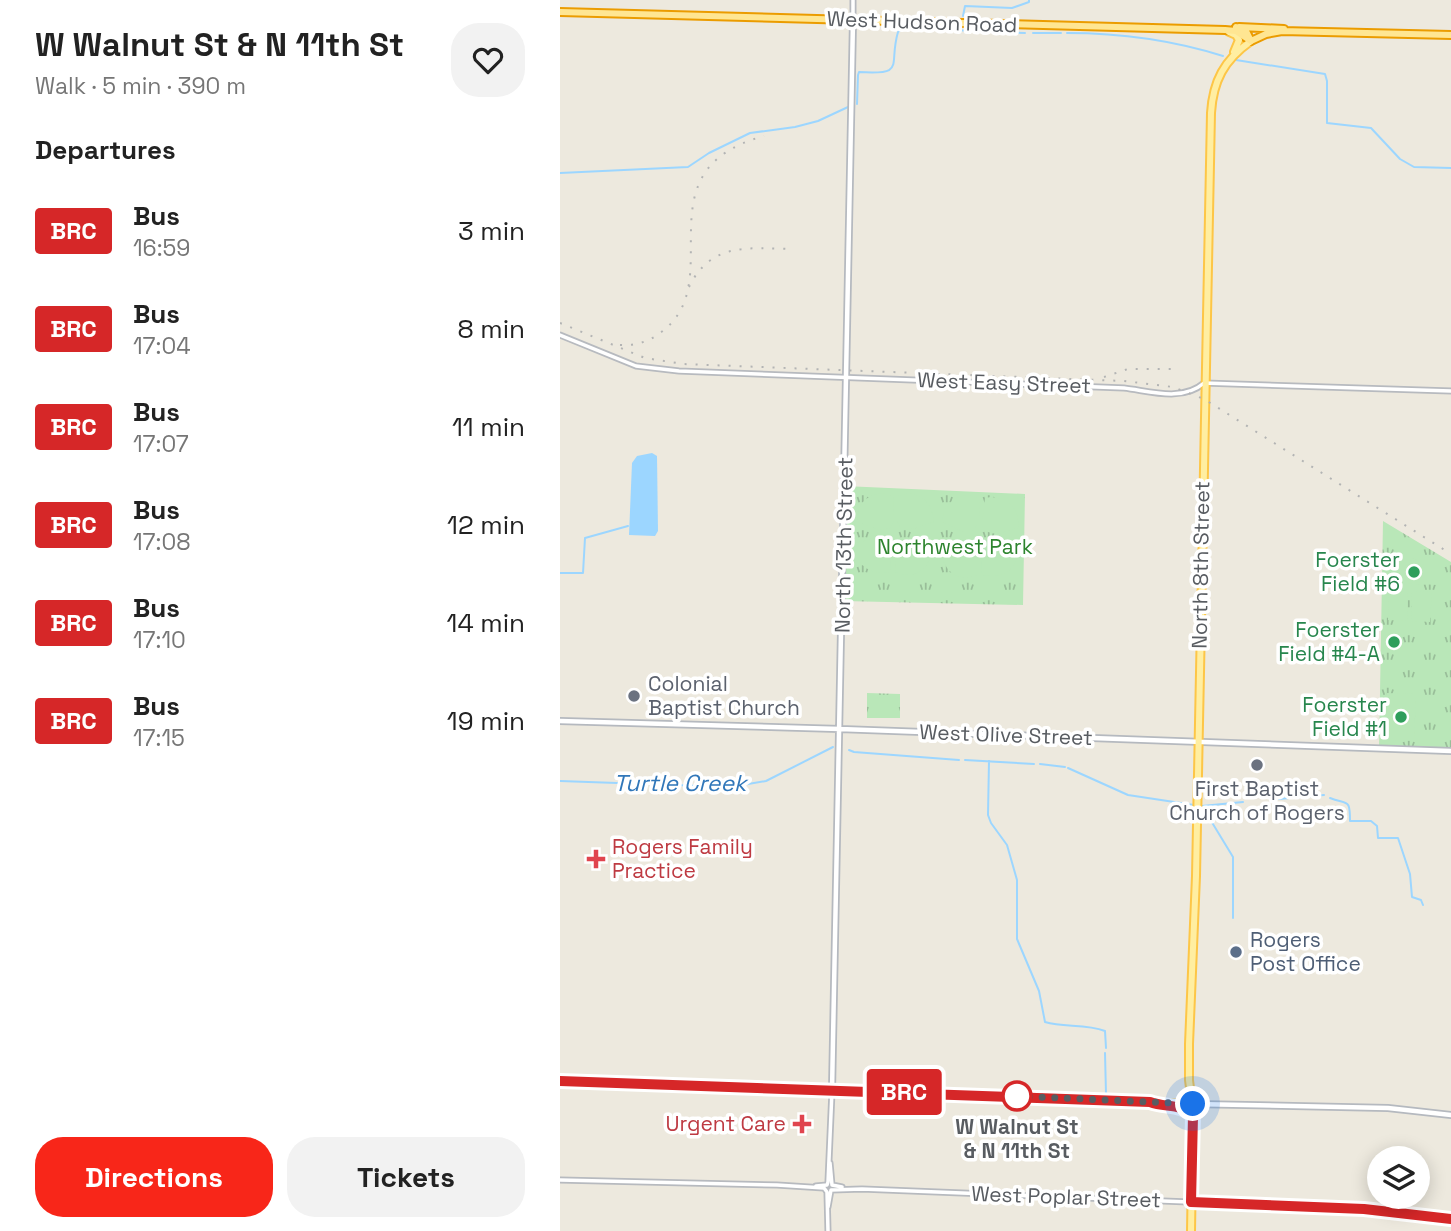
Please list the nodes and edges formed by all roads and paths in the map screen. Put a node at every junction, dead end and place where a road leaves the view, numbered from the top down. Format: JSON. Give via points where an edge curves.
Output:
{"nodes":[{"id":1,"x":853,"y":0,"type":"edge"},
{"id":2,"x":560,"y":12,"type":"edge"},
{"id":3,"x":853,"y":20,"type":"junction"},
{"id":4,"x":1159,"y":27,"type":"junction"},
{"id":5,"x":1236,"y":27,"type":"junction"},
{"id":6,"x":1292,"y":31,"type":"junction"},
{"id":7,"x":1451,"y":35,"type":"edge"},
{"id":8,"x":1251,"y":41,"type":"junction"},
{"id":9,"x":1231,"y":57,"type":"junction"},
{"id":10,"x":560,"y":335,"type":"edge"},
{"id":11,"x":847,"y":377,"type":"junction"},
{"id":12,"x":1204,"y":383,"type":"junction"},
{"id":13,"x":1451,"y":391,"type":"edge"},
{"id":14,"x":560,"y":721,"type":"edge"},
{"id":15,"x":840,"y":729,"type":"junction"},
{"id":16,"x":1198,"y":741,"type":"junction"},
{"id":17,"x":1451,"y":751,"type":"edge"},
{"id":18,"x":560,"y":1082,"type":"edge"},
{"id":19,"x":1191,"y":1087,"type":"junction"},
{"id":20,"x":832,"y":1090,"type":"junction"},
{"id":21,"x":1150,"y":1102,"type":"junction"},
{"id":22,"x":1180,"y":1103,"type":"junction"},
{"id":23,"x":1193,"y":1104,"type":"junction"},
{"id":24,"x":1451,"y":1115,"type":"edge"},
{"id":25,"x":1193,"y":1116,"type":"junction"},
{"id":26,"x":560,"y":1180,"type":"edge"},
{"id":27,"x":829,"y":1187,"type":"junction"},
{"id":28,"x":1191,"y":1202,"type":"junction"},
{"id":29,"x":1451,"y":1219,"type":"edge"},
{"id":30,"x":828,"y":1231,"type":"edge"},
{"id":31,"x":1191,"y":1231,"type":"edge"}],
"edges":[{"from":1,"to":3,"type":"street","name":"North 13th Street"},
{"from":2,"to":3,"type":"highway","name":"West Hudson Road"},
{"from":3,"to":4,"type":"highway","name":"West Hudson Road"},
{"from":3,"to":11,"type":"main road","name":"North 13th Street"},
{"from":4,"to":5,"type":"highway","name":"West Hudson Road"},
{"from":4,"to":8,"type":"highway","name":"West Hudson Road","via":[[1231,30]]},
{"from":4,"to":9,"type":"main road","name":"West Hudson Road","via":[[1237,35],[1239,44]]},
{"from":5,"to":6,"type":"highway","name":"West Hudson Road"},
{"from":5,"to":8,"type":"highway","via":[[1246,31]]},
{"from":6,"to":7,"type":"highway"},
{"from":6,"to":8,"type":"highway"},
{"from":8,"to":9,"type":"main road","name":"North 8th Street"},
{"from":9,"to":12,"type":"main road","name":"North 8th Street","via":[[1212,98]]},
{"from":10,"to":11,"type":"street","name":"West Easy Street","via":[[652,369]]},
{"from":11,"to":12,"type":"street","name":"West Easy Street","via":[[1124,388],[1175,395]]},
{"from":11,"to":15,"type":"main road","name":"North 13th Street"},
{"from":12,"to":13,"type":"street","name":"West Easy Street"},
{"from":12,"to":16,"type":"main road","name":"North 8th Street"},
{"from":14,"to":15,"type":"main road","name":"West Olive Street"},
{"from":15,"to":16,"type":"main road","name":"West Olive Street"},
{"from":15,"to":20,"type":"main road","name":"North 13th Street"},
{"from":16,"to":17,"type":"main road","name":"West Olive Street"},
{"from":16,"to":19,"type":"main road","name":"North 8th Street"},
{"from":18,"to":20,"type":"main road"},
{"from":19,"to":22,"type":"main road"},
{"from":19,"to":23,"type":"main road","name":"North 8th Street"},
{"from":20,"to":21,"type":"main road"},
{"from":20,"to":27,"type":"street"},
{"from":21,"to":22,"type":"main road"},
{"from":21,"to":25,"type":"main road","via":[[1182,1107]]},
{"from":22,"to":23,"type":"main road"},
{"from":23,"to":24,"type":"main road","via":[[1388,1108]]},
{"from":23,"to":25,"type":"main road","name":"North 8th Street"},
{"from":25,"to":28,"type":"main road","name":"North 8th Street"},
{"from":26,"to":27,"type":"street","name":"West Poplar Street"},
{"from":27,"to":28,"type":"street","name":"West Poplar Street"},
{"from":27,"to":30,"type":"street"},
{"from":28,"to":29,"type":"street","name":"West Poplar Street","via":[[1364,1209]]},
{"from":28,"to":31,"type":"main road","name":"North 8th Street"}]}
